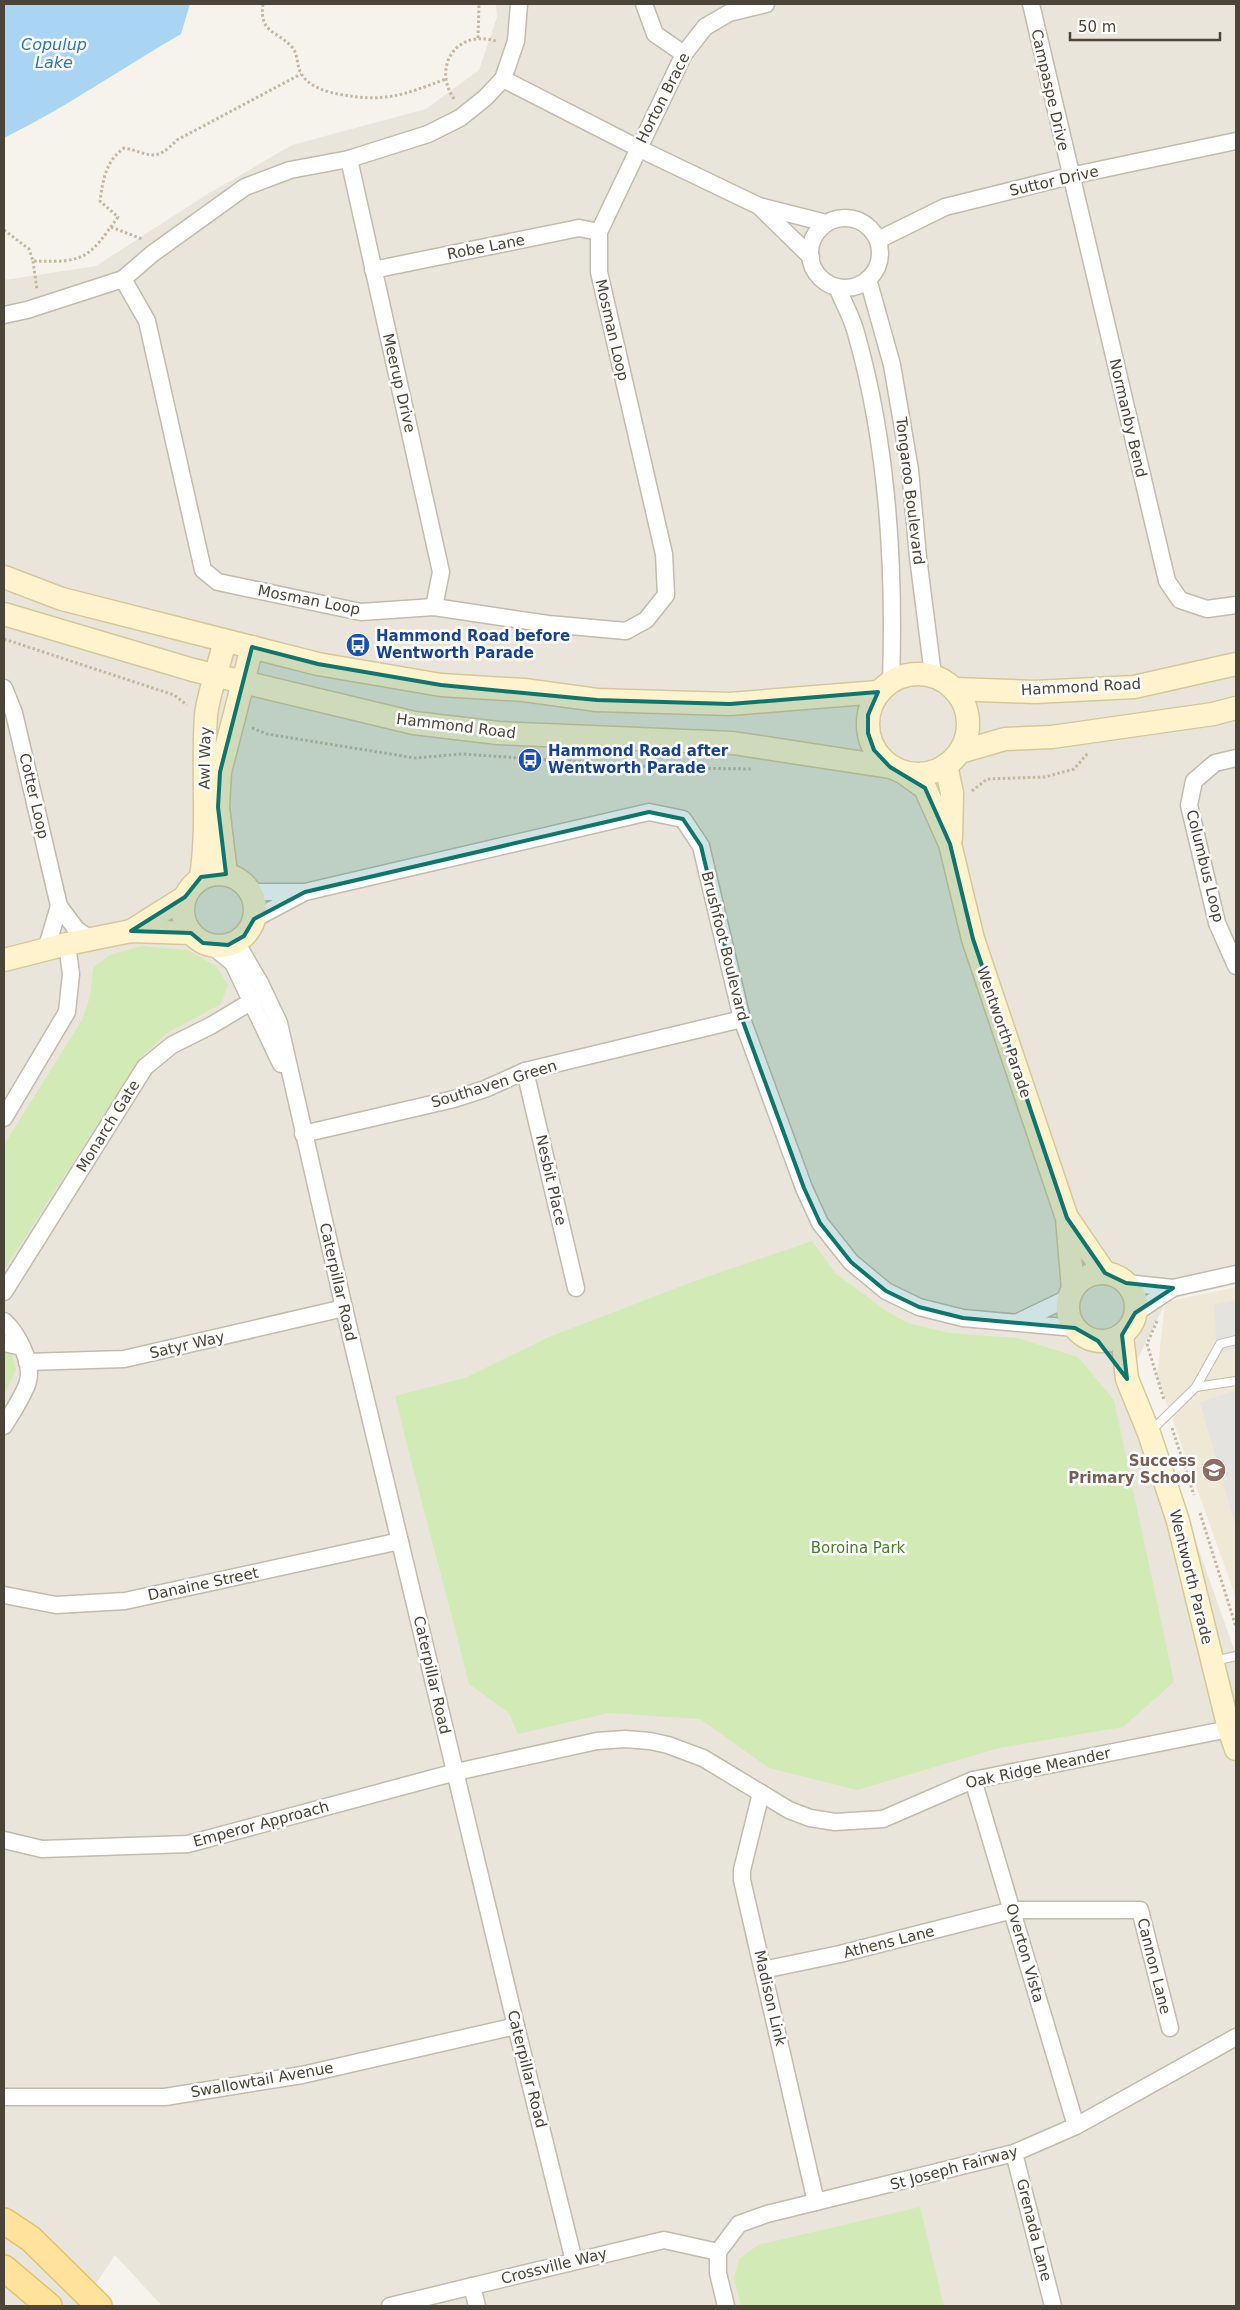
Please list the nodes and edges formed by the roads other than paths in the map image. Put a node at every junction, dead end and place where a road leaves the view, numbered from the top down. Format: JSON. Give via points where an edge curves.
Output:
{"nodes":[{"id":1,"x":519,"y":4,"type":"edge"},
{"id":2,"x":644,"y":4,"type":"edge"},
{"id":3,"x":766,"y":4,"type":"edge"},
{"id":4,"x":1031,"y":4,"type":"edge"},
{"id":5,"x":684,"y":54,"type":"junction"},
{"id":6,"x":503,"y":79,"type":"junction"},
{"id":7,"x":1236,"y":141,"type":"edge"},
{"id":8,"x":638,"y":148,"type":"junction"},
{"id":9,"x":349,"y":159,"type":"junction"},
{"id":10,"x":1070,"y":176,"type":"junction"},
{"id":11,"x":759,"y":206,"type":"junction"},
{"id":12,"x":826,"y":223,"type":"junction"},
{"id":13,"x":598,"y":232,"type":"junction"},
{"id":14,"x":878,"y":240,"type":"junction"},
{"id":15,"x":810,"y":257,"type":"junction"},
{"id":16,"x":373,"y":270,"type":"junction"},
{"id":17,"x":123,"y":279,"type":"junction"},
{"id":18,"x":868,"y":280,"type":"junction"},
{"id":19,"x":837,"y":287,"type":"junction"},
{"id":20,"x":4,"y":315,"type":"edge"},
{"id":21,"x":4,"y":577,"type":"edge"},
{"id":22,"x":1236,"y":605,"type":"edge"},
{"id":23,"x":434,"y":607,"type":"junction"},
{"id":24,"x":4,"y":614,"type":"edge"},
{"id":25,"x":225,"y":640,"type":"junction"},
{"id":26,"x":252,"y":647,"type":"junction"},
{"id":27,"x":1236,"y":664,"type":"edge"},
{"id":28,"x":217,"y":675,"type":"junction"},
{"id":29,"x":933,"y":675,"type":"junction"},
{"id":30,"x":244,"y":681,"type":"junction"},
{"id":31,"x":884,"y":686,"type":"junction"},
{"id":32,"x":4,"y":688,"type":"edge"},
{"id":33,"x":954,"y":689,"type":"junction"},
{"id":34,"x":1236,"y":708,"type":"edge"},
{"id":35,"x":1236,"y":758,"type":"edge"},
{"id":36,"x":953,"y":759,"type":"junction"},
{"id":37,"x":897,"y":770,"type":"junction"},
{"id":38,"x":950,"y":844,"type":"junction"},
{"id":39,"x":226,"y":874,"type":"junction"},
{"id":40,"x":201,"y":877,"type":"junction"},
{"id":41,"x":251,"y":892,"type":"junction"},
{"id":42,"x":305,"y":892,"type":"junction"},
{"id":43,"x":185,"y":897,"type":"junction"},
{"id":44,"x":59,"y":906,"type":"junction"},
{"id":45,"x":254,"y":919,"type":"junction"},
{"id":46,"x":131,"y":931,"type":"junction"},
{"id":47,"x":190,"y":933,"type":"junction"},
{"id":48,"x":90,"y":939,"type":"junction"},
{"id":49,"x":236,"y":942,"type":"junction"},
{"id":50,"x":67,"y":944,"type":"junction"},
{"id":51,"x":211,"y":945,"type":"junction"},
{"id":52,"x":40,"y":950,"type":"junction"},
{"id":53,"x":4,"y":960,"type":"edge"},
{"id":54,"x":1236,"y":966,"type":"edge"},
{"id":55,"x":252,"y":1001,"type":"junction"},
{"id":56,"x":742,"y":1019,"type":"junction"},
{"id":57,"x":525,"y":1071,"type":"junction"},
{"id":58,"x":293,"y":1089,"type":"junction"},
{"id":59,"x":4,"y":1118,"type":"edge"},
{"id":60,"x":303,"y":1134,"type":"junction"},
{"id":61,"x":1067,"y":1218,"type":"junction"},
{"id":62,"x":1105,"y":1273,"type":"junction"},
{"id":63,"x":1236,"y":1274,"type":"edge"},
{"id":64,"x":1126,"y":1283,"type":"junction"},
{"id":65,"x":576,"y":1288,"type":"dead end"},
{"id":66,"x":1173,"y":1288,"type":"junction"},
{"id":67,"x":4,"y":1292,"type":"edge"},
{"id":68,"x":1071,"y":1294,"type":"junction"},
{"id":69,"x":344,"y":1308,"type":"junction"},
{"id":70,"x":1135,"y":1314,"type":"junction"},
{"id":71,"x":4,"y":1321,"type":"edge"},
{"id":72,"x":1016,"y":1323,"type":"junction"},
{"id":73,"x":1075,"y":1328,"type":"junction"},
{"id":74,"x":1122,"y":1335,"type":"junction"},
{"id":75,"x":1236,"y":1340,"type":"edge"},
{"id":76,"x":1098,"y":1341,"type":"junction"},
{"id":77,"x":4,"y":1344,"type":"edge"},
{"id":78,"x":24,"y":1355,"type":"junction"},
{"id":79,"x":1127,"y":1380,"type":"junction"},
{"id":80,"x":1236,"y":1381,"type":"edge"},
{"id":81,"x":1196,"y":1387,"type":"junction"},
{"id":82,"x":4,"y":1426,"type":"edge"},
{"id":83,"x":1149,"y":1433,"type":"junction"},
{"id":84,"x":400,"y":1541,"type":"junction"},
{"id":85,"x":4,"y":1595,"type":"edge"},
{"id":86,"x":1236,"y":1656,"type":"edge"},
{"id":87,"x":1212,"y":1661,"type":"junction"},
{"id":88,"x":1233,"y":1739,"type":"edge"},
{"id":89,"x":456,"y":1772,"type":"junction"},
{"id":90,"x":973,"y":1780,"type":"junction"},
{"id":91,"x":761,"y":1793,"type":"junction"},
{"id":92,"x":4,"y":1840,"type":"edge"},
{"id":93,"x":1013,"y":1910,"type":"junction"},
{"id":94,"x":763,"y":1970,"type":"junction"},
{"id":95,"x":516,"y":2026,"type":"junction"},
{"id":96,"x":1170,"y":2028,"type":"dead end"},
{"id":97,"x":1236,"y":2038,"type":"edge"},
{"id":98,"x":4,"y":2097,"type":"edge"},
{"id":99,"x":1076,"y":2126,"type":"junction"},
{"id":100,"x":1014,"y":2153,"type":"junction"},
{"id":101,"x":816,"y":2202,"type":"junction"},
{"id":102,"x":4,"y":2221,"type":"edge"},
{"id":103,"x":718,"y":2252,"type":"junction"},
{"id":104,"x":574,"y":2261,"type":"junction"},
{"id":105,"x":4,"y":2268,"type":"edge"},
{"id":106,"x":472,"y":2286,"type":"junction"},
{"id":107,"x":49,"y":2306,"type":"edge"},
{"id":108,"x":99,"y":2306,"type":"edge"},
{"id":109,"x":390,"y":2306,"type":"edge"},
{"id":110,"x":477,"y":2306,"type":"edge"},
{"id":111,"x":726,"y":2306,"type":"edge"},
{"id":112,"x":1053,"y":2306,"type":"edge"}],
"edges":[{"from":1,"to":6,"type":"street","via":[[516,42]]},
{"from":2,"to":5,"type":"street","via":[[655,34]]},
{"from":3,"to":5,"type":"street","name":"Horton Brace","via":[[729,13],[705,27]]},
{"from":4,"to":10,"type":"street","name":"Campaspe Drive"},
{"from":5,"to":8,"type":"street","name":"Horton Brace"},
{"from":6,"to":8,"type":"street"},
{"from":6,"to":9,"type":"street","via":[[460,118],[428,134]]},
{"from":7,"to":10,"type":"street","name":"Suttor Drive"},
{"from":8,"to":11,"type":"street"},
{"from":8,"to":13,"type":"street","name":"Horton Brace"},
{"from":9,"to":16,"type":"street","name":"Meerup Drive"},
{"from":9,"to":17,"type":"street","via":[[290,170],[244,187]]},
{"from":10,"to":14,"type":"street","name":"Suttor Drive","via":[[945,208]]},
{"from":10,"to":22,"type":"street","name":"Normanby Bend","via":[[1167,581],[1180,600],[1207,609]]},
{"from":11,"to":12,"type":"street"},
{"from":11,"to":15,"type":"street"},
{"from":12,"to":14,"type":"street","via":[[856,219],[873,231]]},
{"from":12,"to":15,"type":"street","via":[[814,238]]},
{"from":13,"to":16,"type":"street","name":"Robe Lane","via":[[579,228]]},
{"from":13,"to":23,"type":"street","name":"Mosman Loop","via":[[599,272],[664,554],[666,595],[646,620],[626,631],[548,624]]},
{"from":14,"to":18,"type":"street","via":[[879,262]]},
{"from":15,"to":19,"type":"street","via":[[819,276]]},
{"from":16,"to":23,"type":"street","name":"Meerup Drive","via":[[441,572]]},
{"from":17,"to":20,"type":"street"},
{"from":17,"to":23,"type":"street","name":"Mosman Loop","via":[[146,321],[203,570],[218,582],[361,612]]},
{"from":18,"to":19,"type":"street","via":[[848,288]]},
{"from":18,"to":29,"type":"street","name":"Tongaroo Boulevard","via":[[892,365],[910,470]]},
{"from":19,"to":31,"type":"street","name":"Tongaroo Boulevard","via":[[856,331],[875,410],[887,508],[894,604]]},
{"from":21,"to":25,"type":"main road","via":[[62,599]]},
{"from":24,"to":28,"type":"main road","name":"Hammond Road"},
{"from":25,"to":26,"type":"main road"},
{"from":25,"to":28,"type":"main road","name":"Awl Way"},
{"from":26,"to":30,"type":"main road","name":"Awl Way"},
{"from":26,"to":31,"type":"main road","via":[[318,664],[441,684],[597,700],[730,704]]},
{"from":27,"to":33,"type":"main road","name":"Hammond Road","via":[[1134,686],[1035,692]]},
{"from":28,"to":30,"type":"main road","name":"Hammond Road"},
{"from":28,"to":40,"type":"main road","name":"Awl Way","via":[[206,713],[206,844]]},
{"from":29,"to":31,"type":"main road","via":[[907,674]]},
{"from":29,"to":33,"type":"main road"},
{"from":30,"to":37,"type":"main road","name":"Hammond Road","via":[[414,723],[498,733],[733,743]]},
{"from":30,"to":39,"type":"main road","name":"Awl Way","via":[[220,772],[218,808]]},
{"from":31,"to":37,"type":"main road","via":[[868,715],[868,733],[874,750]]},
{"from":32,"to":44,"type":"street","name":"Cotter Loop","via":[[14,713]]},
{"from":33,"to":36,"type":"main road","via":[[968,713],[968,733]]},
{"from":34,"to":36,"type":"main road","name":"Hammond Road","via":[[1052,737],[1005,739]]},
{"from":35,"to":54,"type":"street","name":"Columbus Loop","via":[[1215,763],[1194,781],[1189,805],[1218,923]]},
{"from":36,"to":37,"type":"main road","name":"Hammond Road","via":[[929,772]]},
{"from":36,"to":38,"type":"main road","name":"Wentworth Parade"},
{"from":37,"to":38,"type":"main road","name":"Wentworth Parade","via":[[925,788]]},
{"from":38,"to":61,"type":"main road","name":"Wentworth Parade","via":[[973,939]]},
{"from":39,"to":40,"type":"main road"},
{"from":39,"to":41,"type":"main road","via":[[236,877]]},
{"from":40,"to":43,"type":"main road"},
{"from":41,"to":42,"type":"street","name":"Brushfoot Boulevard"},
{"from":41,"to":45,"type":"main road","via":[[256,910]]},
{"from":42,"to":45,"type":"street","name":"Brushfoot Boulevard"},
{"from":42,"to":56,"type":"street","name":"Brushfoot Boulevard","via":[[649,812],[683,819],[701,846]]},
{"from":43,"to":46,"type":"main road"},
{"from":43,"to":47,"type":"main road","via":[[183,916]]},
{"from":44,"to":48,"type":"street","name":"Cotter Loop","via":[[76,929]]},
{"from":44,"to":52,"type":"street","name":"Cotter Loop","via":[[48,943]]},
{"from":45,"to":49,"type":"main road","via":[[244,936]]},
{"from":46,"to":47,"type":"main road"},
{"from":46,"to":48,"type":"main road"},
{"from":47,"to":51,"type":"main road"},
{"from":48,"to":50,"type":"main road"},
{"from":49,"to":51,"type":"main road"},
{"from":49,"to":58,"type":"street","name":"Caterpillar Road","via":[[279,1023]]},
{"from":50,"to":52,"type":"main road"},
{"from":50,"to":59,"type":"street","via":[[71,974],[67,1012]]},
{"from":51,"to":55,"type":"street","name":"Caterpillar Road","via":[[233,963]]},
{"from":52,"to":53,"type":"main road"},
{"from":55,"to":58,"type":"street","name":"Caterpillar Road"},
{"from":55,"to":67,"type":"street","name":"Monarch Gate","via":[[172,1045],[144,1067]]},
{"from":56,"to":57,"type":"street","name":"Southaven Green"},
{"from":56,"to":72,"type":"street","name":"Brushfoot Boulevard","via":[[808,1197],[820,1223],[851,1262],[886,1292],[920,1307],[963,1318]]},
{"from":57,"to":60,"type":"street","name":"Southaven Green","via":[[454,1099]]},
{"from":57,"to":65,"type":"street","name":"Nesbit Place"},
{"from":58,"to":60,"type":"street","name":"Caterpillar Road"},
{"from":60,"to":69,"type":"street","name":"Caterpillar Road"},
{"from":61,"to":62,"type":"main road","name":"Wentworth Parade"},
{"from":61,"to":68,"type":"main road","name":"Wentworth Parade"},
{"from":62,"to":64,"type":"main road"},
{"from":62,"to":68,"type":"main road","via":[[1087,1276]]},
{"from":63,"to":66,"type":"street"},
{"from":64,"to":66,"type":"street"},
{"from":64,"to":70,"type":"main road","via":[[1132,1292]]},
{"from":66,"to":70,"type":"street"},
{"from":68,"to":72,"type":"street"},
{"from":68,"to":73,"type":"main road","via":[[1070,1319]]},
{"from":69,"to":78,"type":"street","name":"Satyr Way","via":[[124,1359]]},
{"from":69,"to":84,"type":"street","name":"Caterpillar Road"},
{"from":70,"to":74,"type":"main road","via":[[1133,1322]]},
{"from":71,"to":78,"type":"street"},
{"from":72,"to":73,"type":"street","name":"Brushfoot Boulevard"},
{"from":73,"to":76,"type":"main road","via":[[1081,1335]]},
{"from":74,"to":76,"type":"main road"},
{"from":74,"to":79,"type":"main road","name":"Wentworth Parade"},
{"from":75,"to":81,"type":"lane","via":[[1220,1344]]},
{"from":76,"to":79,"type":"main road","name":"Wentworth Parade"},
{"from":77,"to":78,"type":"street","name":"Satyr Way"},
{"from":78,"to":82,"type":"street","via":[[28,1381]]},
{"from":79,"to":83,"type":"main road","name":"Wentworth Parade"},
{"from":80,"to":81,"type":"lane"},
{"from":81,"to":83,"type":"lane"},
{"from":83,"to":87,"type":"main road","name":"Wentworth Parade","via":[[1178,1521]]},
{"from":84,"to":85,"type":"street","name":"Danaine Street","via":[[125,1601],[56,1605]]},
{"from":84,"to":89,"type":"street","name":"Caterpillar Road"},
{"from":86,"to":87,"type":"lane"},
{"from":87,"to":88,"type":"main road","name":"Wentworth Parade"},
{"from":88,"to":90,"type":"street","name":"Oak Ridge Meander"},
{"from":89,"to":91,"type":"street","name":"Oak Ridge Meander","via":[[597,1741],[650,1741],[703,1758]]},
{"from":89,"to":92,"type":"street","name":"Emperor Approach","via":[[188,1844],[42,1849]]},
{"from":89,"to":95,"type":"street","name":"Caterpillar Road"},
{"from":90,"to":91,"type":"street","name":"Oak Ridge Meander","via":[[883,1820],[835,1822],[810,1818]]},
{"from":90,"to":93,"type":"street","name":"Overton Vista"},
{"from":91,"to":94,"type":"street","name":"Madison Link","via":[[742,1870]]},
{"from":93,"to":94,"type":"street","name":"Athens Lane"},
{"from":93,"to":96,"type":"street","name":"Cannon Lane","via":[[1140,1910]]},
{"from":93,"to":99,"type":"street","name":"Overton Vista"},
{"from":94,"to":101,"type":"street","name":"Madison Link"},
{"from":95,"to":98,"type":"street","name":"Swallowtail Avenue","via":[[302,2075],[165,2097]]},
{"from":95,"to":104,"type":"street","name":"Caterpillar Road"},
{"from":97,"to":99,"type":"street","name":"St Joseph Fairway"},
{"from":99,"to":100,"type":"street","name":"St Joseph Fairway"},
{"from":100,"to":101,"type":"street","name":"St Joseph Fairway"},
{"from":100,"to":112,"type":"street","name":"Grenada Lane"},
{"from":101,"to":103,"type":"street","name":"St Joseph Fairway","via":[[739,2224]]},
{"from":102,"to":108,"type":"main road","via":[[31,2239]]},
{"from":103,"to":104,"type":"street","name":"Crossville Way","via":[[664,2240]]},
{"from":103,"to":111,"type":"street","via":[[718,2273]]},
{"from":104,"to":106,"type":"street","name":"Crossville Way"},
{"from":105,"to":107,"type":"main road"},
{"from":106,"to":109,"type":"street","name":"Crossville Way"},
{"from":106,"to":110,"type":"street"}]}
